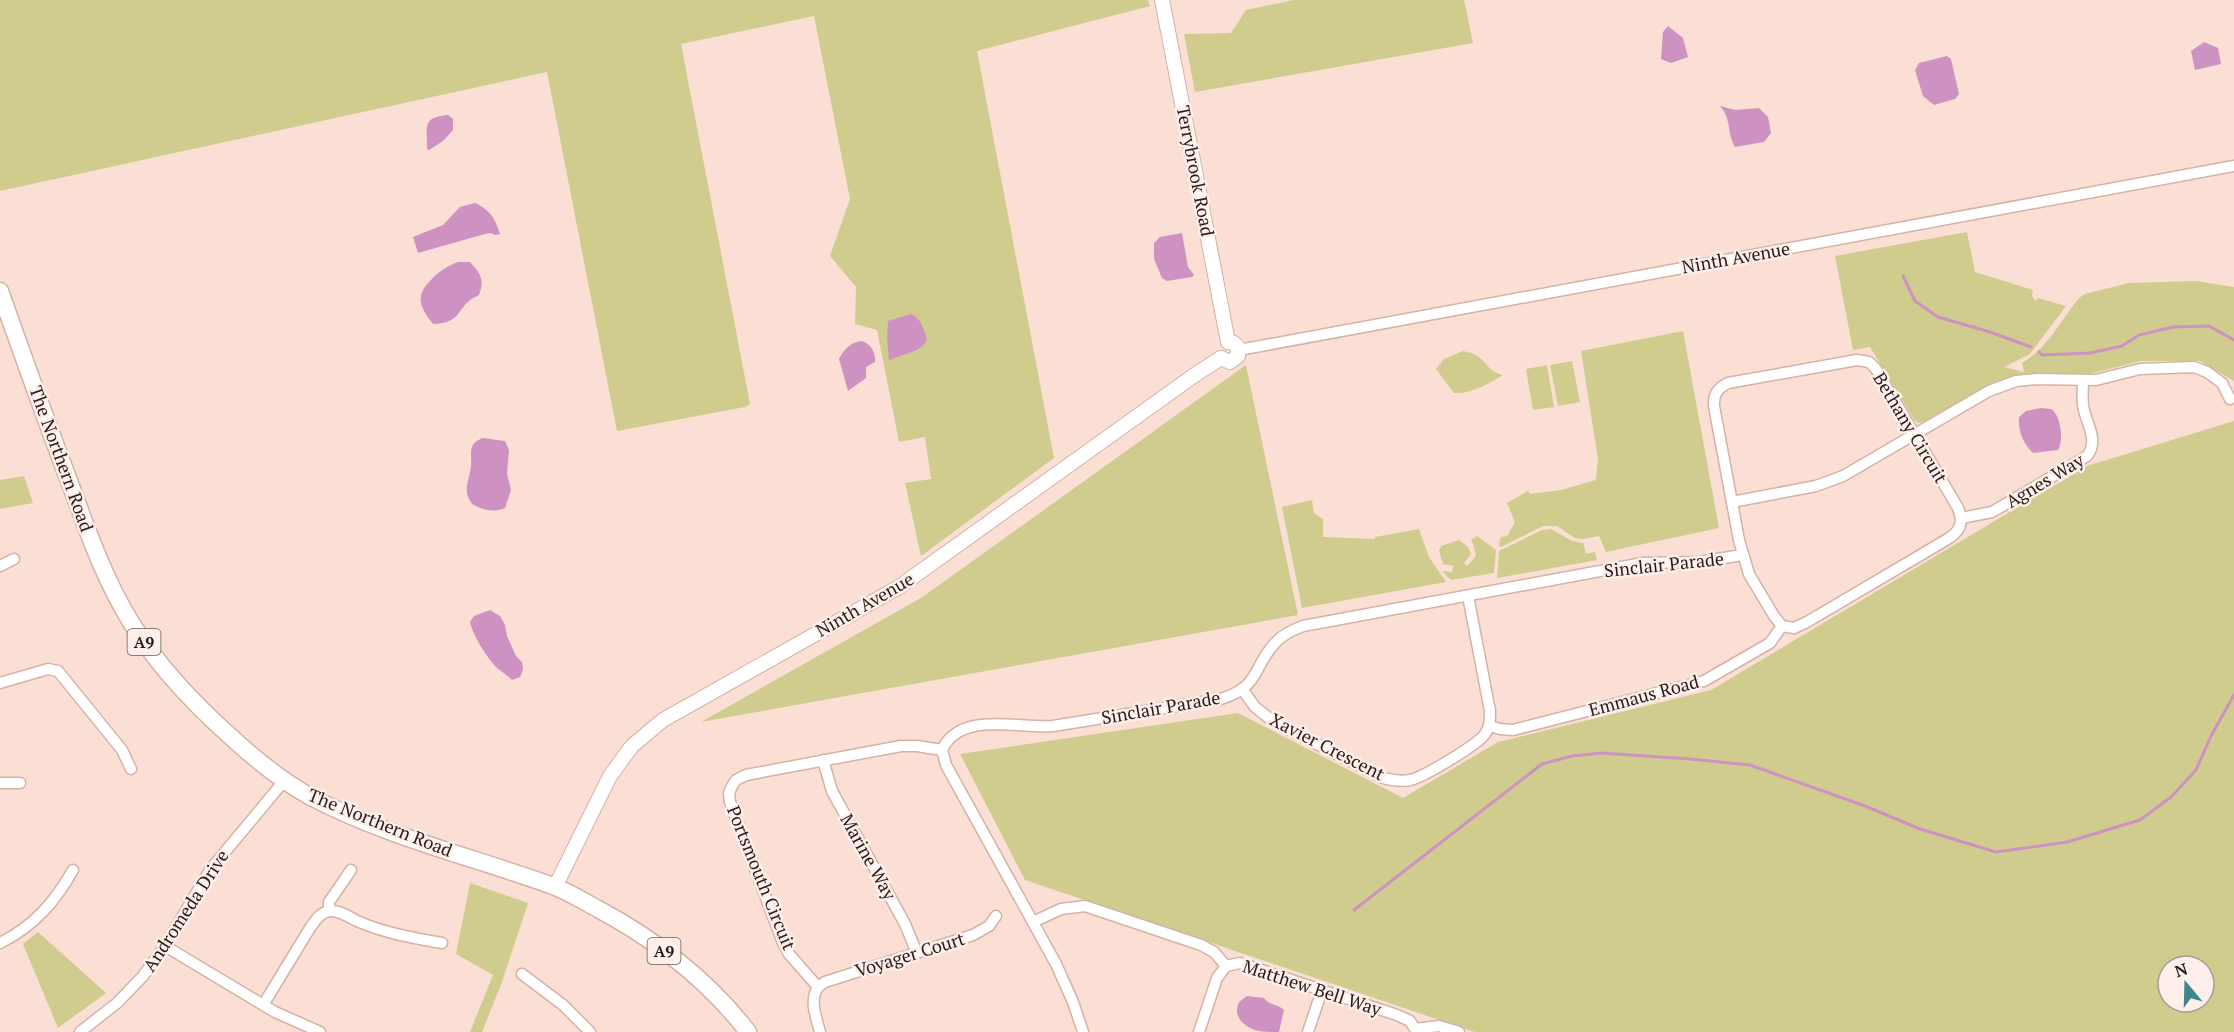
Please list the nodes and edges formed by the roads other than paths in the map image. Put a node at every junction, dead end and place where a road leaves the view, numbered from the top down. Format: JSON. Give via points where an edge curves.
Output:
{"nodes":[{"id":1,"x":1162,"y":0,"type":"edge"},
{"id":2,"x":2234,"y":166,"type":"edge"},
{"id":3,"x":0,"y":291,"type":"edge"},
{"id":4,"x":1233,"y":346,"type":"junction"},
{"id":5,"x":2083,"y":380,"type":"junction"},
{"id":6,"x":2230,"y":399,"type":"dead end"},
{"id":7,"x":1914,"y":435,"type":"junction"},
{"id":8,"x":1732,"y":502,"type":"junction"},
{"id":9,"x":1961,"y":518,"type":"junction"},
{"id":10,"x":1742,"y":555,"type":"junction"},
{"id":11,"x":14,"y":559,"type":"dead end"},
{"id":12,"x":0,"y":566,"type":"edge"},
{"id":13,"x":1468,"y":596,"type":"junction"},
{"id":14,"x":1782,"y":626,"type":"junction"},
{"id":15,"x":0,"y":683,"type":"edge"},
{"id":16,"x":1242,"y":689,"type":"junction"},
{"id":17,"x":1489,"y":726,"type":"junction"},
{"id":18,"x":942,"y":750,"type":"junction"},
{"id":19,"x":823,"y":760,"type":"junction"},
{"id":20,"x":131,"y":769,"type":"dead end"},
{"id":21,"x":284,"y":781,"type":"junction"},
{"id":22,"x":0,"y":783,"type":"edge"},
{"id":23,"x":20,"y":783,"type":"dead end"},
{"id":24,"x":74,"y":870,"type":"dead end"},
{"id":25,"x":351,"y":870,"type":"dead end"},
{"id":26,"x":555,"y":887,"type":"junction"},
{"id":27,"x":329,"y":911,"type":"junction"},
{"id":28,"x":996,"y":916,"type":"dead end"},
{"id":29,"x":1033,"y":922,"type":"junction"},
{"id":30,"x":0,"y":943,"type":"edge"},
{"id":31,"x":442,"y":943,"type":"dead end"},
{"id":32,"x":165,"y":946,"type":"junction"},
{"id":33,"x":917,"y":953,"type":"junction"},
{"id":34,"x":1226,"y":966,"type":"junction"},
{"id":35,"x":522,"y":974,"type":"dead end"},
{"id":36,"x":818,"y":987,"type":"junction"},
{"id":37,"x":1322,"y":990,"type":"junction"},
{"id":38,"x":263,"y":1005,"type":"junction"},
{"id":39,"x":1416,"y":1031,"type":"edge"},
{"id":40,"x":80,"y":1032,"type":"edge"},
{"id":41,"x":320,"y":1032,"type":"edge"},
{"id":42,"x":590,"y":1032,"type":"edge"},
{"id":43,"x":748,"y":1032,"type":"edge"},
{"id":44,"x":820,"y":1032,"type":"edge"},
{"id":45,"x":1083,"y":1032,"type":"edge"},
{"id":46,"x":1199,"y":1032,"type":"edge"},
{"id":47,"x":1308,"y":1032,"type":"edge"},
{"id":48,"x":1459,"y":1032,"type":"edge"}],
"edges":[{"from":1,"to":4,"type":"main road","name":"Terrybrook Road"},
{"from":2,"to":4,"type":"street","name":"Ninth Avenue"},
{"from":3,"to":21,"type":"highway","name":"The Northern Road","number":"A9","via":[[87,528],[131,623],[196,704]]},
{"from":4,"to":26,"type":"main road","name":"Ninth Avenue","via":[[1238,356],[1234,361],[1221,358],[1196,374],[899,587],[663,720],[632,746],[610,776]]},
{"from":5,"to":6,"type":"street","via":[[2140,369],[2193,367],[2222,383]]},
{"from":5,"to":7,"type":"street","via":[[2036,379],[2006,384]]},
{"from":5,"to":9,"type":"street","name":"Agnes Way","via":[[2083,406],[2093,441],[2087,456],[1992,512]]},
{"from":7,"to":8,"type":"street","via":[[1826,483]]},
{"from":7,"to":8,"type":"street","name":"Bethany Circuit","via":[[1876,369],[1865,360],[1728,383],[1718,390],[1714,401]]},
{"from":7,"to":9,"type":"street","name":"Bethany Circuit"},
{"from":8,"to":10,"type":"street","name":"Bethany Circuit"},
{"from":9,"to":14,"type":"street","via":[[1959,529],[1946,540],[1799,627]]},
{"from":10,"to":13,"type":"street","name":"Sinclair Parade","via":[[1699,562],[1643,563]]},
{"from":10,"to":14,"type":"street","name":"Bethany Circuit"},
{"from":11,"to":12,"type":"street"},
{"from":13,"to":16,"type":"street","name":"Sinclair Parade","via":[[1292,631],[1276,642]]},
{"from":13,"to":17,"type":"street","via":[[1490,711]]},
{"from":14,"to":17,"type":"street","name":"Emmaus Road","via":[[1770,643],[1704,681],[1513,730]]},
{"from":15,"to":20,"type":"street","via":[[48,669],[58,671],[122,750]]},
{"from":16,"to":17,"type":"street","name":"Xavier Crescent","via":[[1254,707],[1274,722],[1392,780],[1410,780],[1427,773],[1477,741]]},
{"from":16,"to":18,"type":"street","name":"Sinclair Parade","via":[[1221,699],[1053,726],[982,724],[956,734]]},
{"from":18,"to":19,"type":"street","name":"Portsmouth Circuit","via":[[908,746]]},
{"from":18,"to":29,"type":"street","via":[[946,765]]},
{"from":19,"to":33,"type":"street","name":"Marine Way","via":[[832,791]]},
{"from":19,"to":36,"type":"street","name":"Portsmouth Circuit","via":[[746,775],[734,782],[729,794],[783,943]]},
{"from":21,"to":26,"type":"highway","name":"The Northern Road","number":"A9","via":[[386,829]]},
{"from":21,"to":32,"type":"street","name":"Andromeda Drive","via":[[210,870]]},
{"from":22,"to":23,"type":"street"},
{"from":24,"to":30,"type":"street","via":[[43,913]]},
{"from":25,"to":27,"type":"street","via":[[329,902]]},
{"from":26,"to":43,"type":"highway","name":"The Northern Road","number":"A9","via":[[647,938],[700,979]]},
{"from":27,"to":31,"type":"street","via":[[395,934]]},
{"from":27,"to":38,"type":"street","via":[[317,918]]},
{"from":28,"to":33,"type":"street","name":"Voyager Court","via":[[989,926],[973,935]]},
{"from":29,"to":34,"type":"street","name":"Matthew Bell Way","via":[[1060,909],[1084,906],[1202,945]]},
{"from":29,"to":45,"type":"street","via":[[1066,985]]},
{"from":32,"to":38,"type":"street"},
{"from":32,"to":40,"type":"street","name":"Andromeda Drive","via":[[125,996]]},
{"from":33,"to":36,"type":"street","name":"Voyager Court"},
{"from":34,"to":37,"type":"street","name":"Matthew Bell Way","via":[[1240,963]]},
{"from":34,"to":46,"type":"street","via":[[1217,978]]},
{"from":35,"to":42,"type":"street","via":[[563,1005]]},
{"from":36,"to":44,"type":"street","via":[[813,1004]]},
{"from":37,"to":39,"type":"street","name":"Matthew Bell Way","via":[[1397,1015],[1410,1021]]},
{"from":37,"to":47,"type":"street"},
{"from":38,"to":41,"type":"street"},
{"from":39,"to":48,"type":"street","name":"Matthew Bell Way","via":[[1439,1026]]}]}
